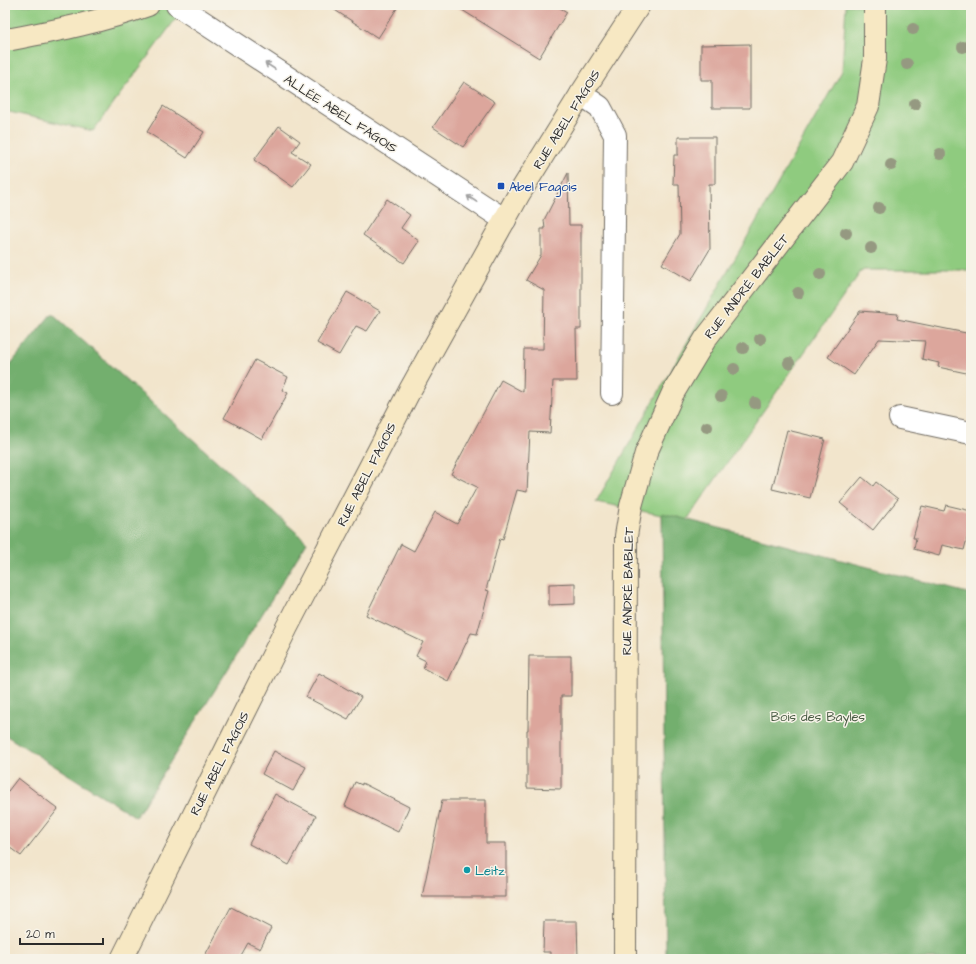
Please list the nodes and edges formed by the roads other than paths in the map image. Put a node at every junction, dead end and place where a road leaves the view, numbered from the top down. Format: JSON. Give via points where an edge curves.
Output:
{"nodes":[{"id":1,"x":148,"y":5,"type":"edge"},
{"id":2,"x":178,"y":5,"type":"edge"},
{"id":3,"x":638,"y":5,"type":"edge"},
{"id":4,"x":875,"y":5,"type":"edge"},
{"id":5,"x":5,"y":39,"type":"edge"},
{"id":6,"x":581,"y":94,"type":"junction"},
{"id":7,"x":504,"y":220,"type":"junction"},
{"id":8,"x":612,"y":393,"type":"dead end"},
{"id":9,"x":900,"y":418,"type":"dead end"},
{"id":10,"x":971,"y":433,"type":"edge"},
{"id":11,"x":122,"y":959,"type":"edge"},
{"id":12,"x":624,"y":959,"type":"edge"}],
"edges":[{"from":1,"to":5,"type":"main road","via":[[81,26]]},
{"from":7,"to":2,"type":"street","name":"ALLÉE ABEL FAGOIS","one_way":true},
{"from":3,"to":6,"type":"main road","name":"RUE ABEL FAGOIS"},
{"from":4,"to":12,"type":"main road","name":"RUE ANDRÉ BABLET","via":[[875,59],[868,106],[842,162],[706,338],[673,393],[646,454],[631,506],[626,536]]},
{"from":6,"to":7,"type":"main road","name":"RUE ABEL FAGOIS"},
{"from":6,"to":8,"type":"street","via":[[600,107],[615,135]]},
{"from":7,"to":11,"type":"main road","name":"RUE ABEL FAGOIS","via":[[410,390],[287,627]]},
{"from":9,"to":10,"type":"street"}]}
